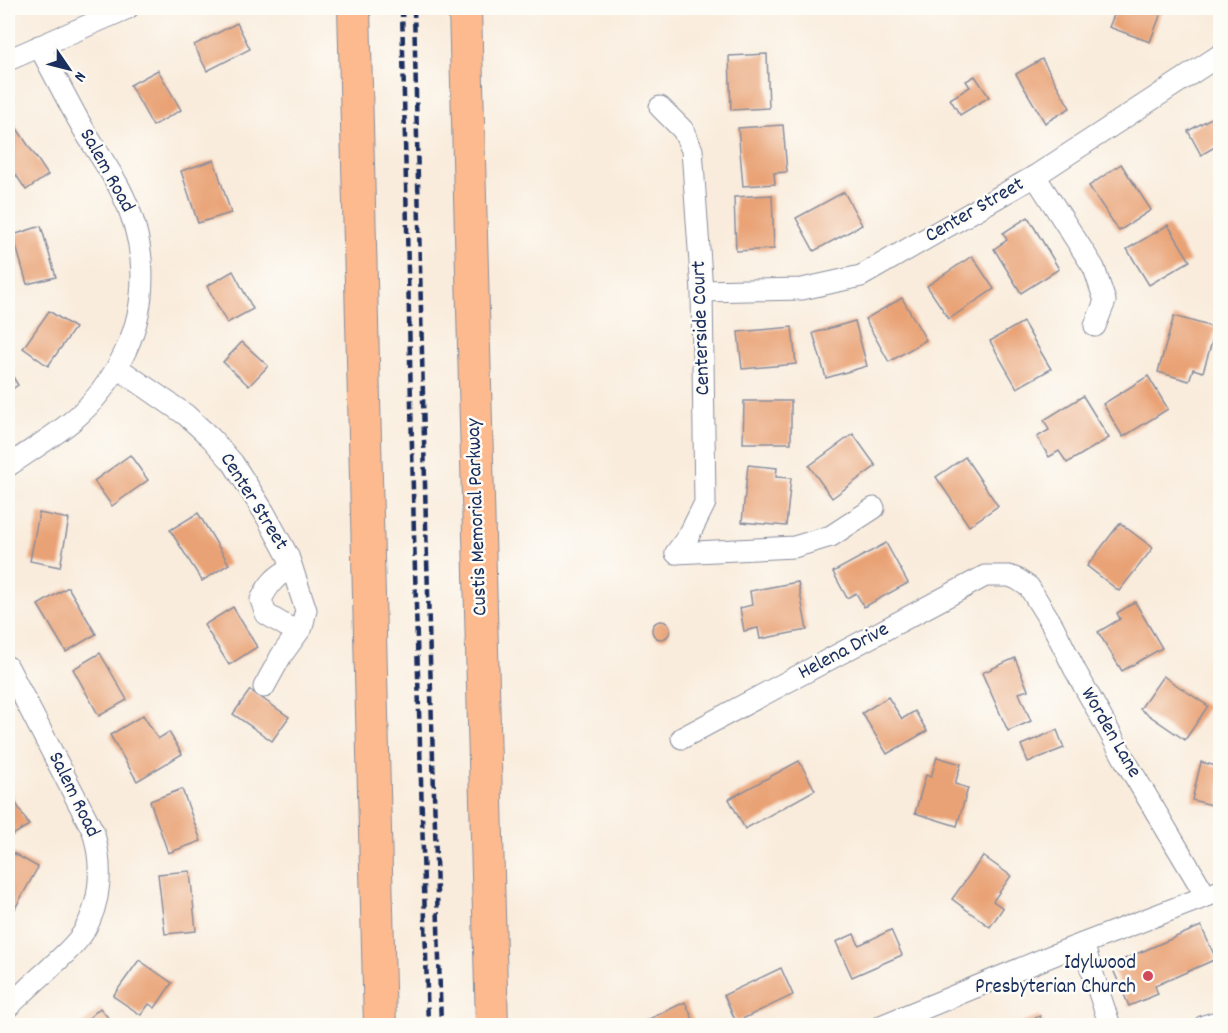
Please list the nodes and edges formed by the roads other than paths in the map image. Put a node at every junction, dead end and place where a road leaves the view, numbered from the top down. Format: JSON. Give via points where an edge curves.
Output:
{"nodes":[{"id":1,"x":128,"y":8,"type":"edge"},
{"id":2,"x":354,"y":8,"type":"edge"},
{"id":3,"x":465,"y":8,"type":"edge"},
{"id":4,"x":39,"y":46,"type":"junction"},
{"id":5,"x":1221,"y":55,"type":"edge"},
{"id":6,"x":8,"y":60,"type":"edge"},
{"id":7,"x":660,"y":107,"type":"dead end"},
{"id":8,"x":1035,"y":176,"type":"junction"},
{"id":9,"x":702,"y":291,"type":"junction"},
{"id":10,"x":1095,"y":326,"type":"dead end"},
{"id":11,"x":118,"y":368,"type":"junction"},
{"id":12,"x":8,"y":466,"type":"edge"},
{"id":13,"x":874,"y":508,"type":"dead end"},
{"id":14,"x":292,"y":568,"type":"junction"},
{"id":15,"x":1009,"y":576,"type":"joint"},
{"id":16,"x":299,"y":630,"type":"junction"},
{"id":17,"x":8,"y":667,"type":"edge"},
{"id":18,"x":264,"y":687,"type":"dead end"},
{"id":19,"x":682,"y":738,"type":"dead end"},
{"id":20,"x":1213,"y":894,"type":"edge"},
{"id":21,"x":1083,"y":944,"type":"junction"},
{"id":22,"x":8,"y":1007,"type":"edge"},
{"id":23,"x":1221,"y":1021,"type":"edge"},
{"id":24,"x":380,"y":1026,"type":"edge"},
{"id":25,"x":492,"y":1026,"type":"edge"},
{"id":26,"x":881,"y":1026,"type":"edge"},
{"id":27,"x":1110,"y":1026,"type":"edge"},
{"id":28,"x":1204,"y":1026,"type":"edge"}],
"edges":[{"from":1,"to":4,"type":"street"},
{"from":2,"to":24,"type":"highway"},
{"from":3,"to":25,"type":"highway","name":"Custis Memorial Parkway"},
{"from":4,"to":6,"type":"street"},
{"from":4,"to":11,"type":"street","name":"Salem Road","via":[[121,191],[141,250],[143,283],[139,312]]},
{"from":5,"to":8,"type":"street","name":"Center Street"},
{"from":7,"to":9,"type":"street","name":"Centerside Court","via":[[683,130],[692,150]]},
{"from":8,"to":9,"type":"street","name":"Center Street","via":[[861,276],[802,289]]},
{"from":8,"to":10,"type":"street","via":[[1094,268],[1105,301]]},
{"from":9,"to":13,"type":"street","name":"Centerside Court","via":[[705,503],[676,553],[794,547],[831,536]]},
{"from":11,"to":12,"type":"street","name":"Salem Road","via":[[71,422]]},
{"from":11,"to":14,"type":"street","name":"Center Street","via":[[186,415],[233,463],[264,512]]},
{"from":14,"to":16,"type":"street","name":"Center Street","via":[[306,610]]},
{"from":14,"to":16,"type":"street","via":[[280,573],[261,600],[266,614]]},
{"from":15,"to":19,"type":"street","name":"Helena Drive","via":[[985,576]]},
{"from":15,"to":20,"type":"street","name":"Worden Lane","via":[[1029,587],[1125,760]]},
{"from":16,"to":18,"type":"street"},
{"from":17,"to":22,"type":"street","name":"Salem Road","via":[[93,831],[100,873],[90,920],[82,934]]},
{"from":20,"to":21,"type":"street"},
{"from":21,"to":26,"type":"street"},
{"from":21,"to":27,"type":"street"},
{"from":23,"to":28,"type":"street"}]}
